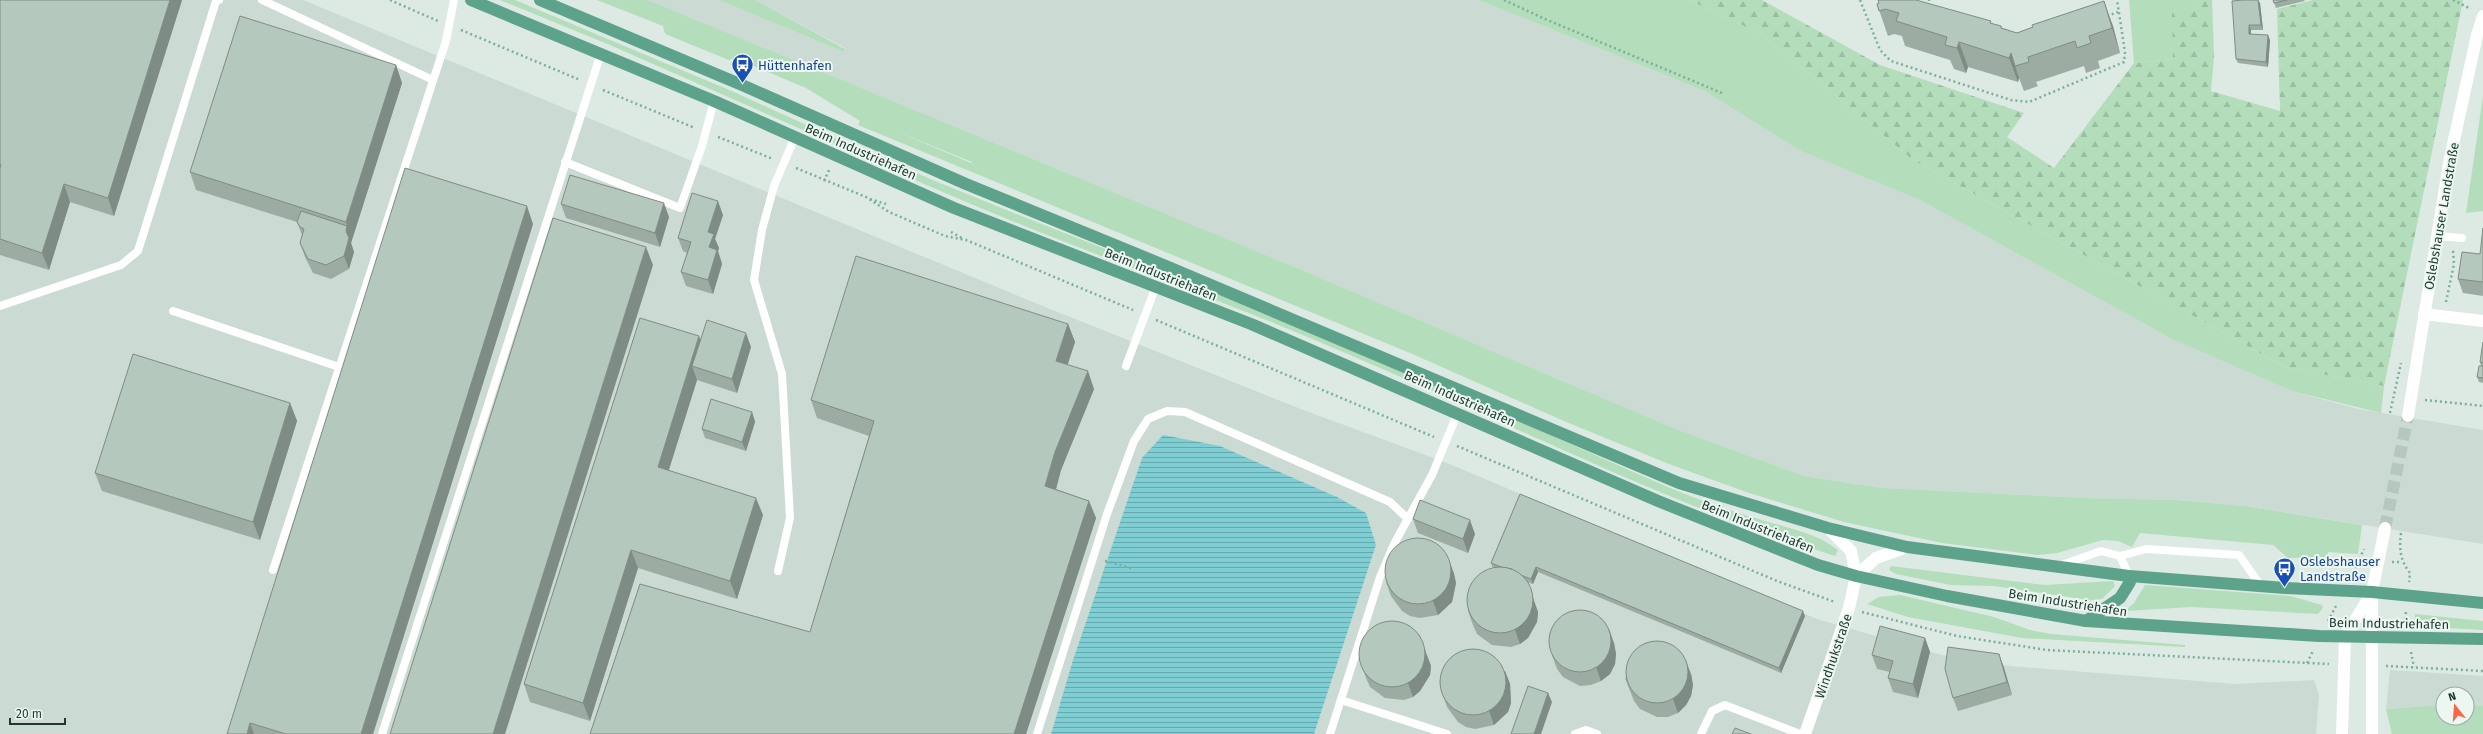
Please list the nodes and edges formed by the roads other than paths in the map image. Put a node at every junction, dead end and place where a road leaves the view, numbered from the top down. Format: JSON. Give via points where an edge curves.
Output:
{"nodes":[{"id":1,"x":219,"y":0,"type":"edge"},
{"id":2,"x":262,"y":0,"type":"edge"},
{"id":3,"x":454,"y":0,"type":"edge"},
{"id":4,"x":471,"y":0,"type":"edge"},
{"id":5,"x":540,"y":0,"type":"edge"},
{"id":6,"x":2480,"y":14,"type":"edge"},
{"id":7,"x":601,"y":53,"type":"junction"},
{"id":8,"x":433,"y":80,"type":"junction"},
{"id":9,"x":714,"y":100,"type":"junction"},
{"id":10,"x":795,"y":137,"type":"junction"},
{"id":11,"x":565,"y":162,"type":"junction"},
{"id":12,"x":2437,"y":236,"type":"junction"},
{"id":13,"x":2462,"y":238,"type":"dead end"},
{"id":14,"x":1156,"y":286,"type":"junction"},
{"id":15,"x":0,"y":306,"type":"edge"},
{"id":16,"x":173,"y":311,"type":"dead end"},
{"id":17,"x":2424,"y":314,"type":"junction"},
{"id":18,"x":2483,"y":321,"type":"edge"},
{"id":19,"x":340,"y":366,"type":"junction"},
{"id":20,"x":1126,"y":366,"type":"dead end"},
{"id":21,"x":1458,"y":412,"type":"junction"},
{"id":22,"x":2408,"y":416,"type":"tunnel mouth"},
{"id":23,"x":1408,"y":519,"type":"junction"},
{"id":24,"x":1828,"y":528,"type":"junction"},
{"id":25,"x":2385,"y":528,"type":"tunnel mouth"},
{"id":26,"x":1907,"y":547,"type":"junction"},
{"id":27,"x":2120,"y":556,"type":"junction"},
{"id":28,"x":2057,"y":566,"type":"junction"},
{"id":29,"x":273,"y":570,"type":"dead end"},
{"id":30,"x":778,"y":571,"type":"dead end"},
{"id":31,"x":1856,"y":576,"type":"junction"},
{"id":32,"x":2129,"y":576,"type":"junction"},
{"id":33,"x":2261,"y":586,"type":"junction"},
{"id":34,"x":2372,"y":592,"type":"junction"},
{"id":35,"x":2483,"y":603,"type":"edge"},
{"id":36,"x":2086,"y":621,"type":"junction"},
{"id":37,"x":2345,"y":637,"type":"junction"},
{"id":38,"x":2372,"y":638,"type":"junction"},
{"id":39,"x":2483,"y":639,"type":"edge"},
{"id":40,"x":1341,"y":700,"type":"junction"},
{"id":41,"x":382,"y":734,"type":"edge"},
{"id":42,"x":1037,"y":734,"type":"edge"},
{"id":43,"x":1330,"y":734,"type":"edge"},
{"id":44,"x":1448,"y":734,"type":"edge"},
{"id":45,"x":1575,"y":734,"type":"edge"},
{"id":46,"x":1597,"y":734,"type":"edge"},
{"id":47,"x":1701,"y":734,"type":"edge"},
{"id":48,"x":1800,"y":734,"type":"edge"},
{"id":49,"x":1805,"y":734,"type":"edge"},
{"id":50,"x":2342,"y":734,"type":"edge"},
{"id":51,"x":2372,"y":734,"type":"edge"}],
"edges":[{"from":1,"to":15,"type":"lane","via":[[216,1],[138,251],[121,265]]},
{"from":2,"to":8,"type":"lane"},
{"from":3,"to":8,"type":"lane"},
{"from":4,"to":7,"type":"main road","name":"Beim Industriehafen"},
{"from":5,"to":24,"type":"main road","name":"Beim Industriehafen","via":[[742,85],[966,184],[1678,483]]},
{"from":6,"to":12,"type":"street","name":"Oslebshauser Landstraße","via":[[2449,163]]},
{"from":7,"to":9,"type":"main road","name":"Beim Industriehafen"},
{"from":7,"to":11,"type":"lane"},
{"from":8,"to":19,"type":"lane"},
{"from":9,"to":10,"type":"main road","name":"Beim Industriehafen"},
{"from":9,"to":11,"type":"lane","via":[[680,208]]},
{"from":10,"to":14,"type":"main road","name":"Beim Industriehafen","via":[[954,208]]},
{"from":10,"to":30,"type":"lane","via":[[774,186],[762,230],[754,280],[782,374],[790,518]]},
{"from":11,"to":41,"type":"lane"},
{"from":12,"to":13,"type":"lane"},
{"from":12,"to":17,"type":"street","name":"Oslebshauser Landstraße"},
{"from":14,"to":20,"type":"lane"},
{"from":14,"to":21,"type":"main road","name":"Beim Industriehafen"},
{"from":16,"to":19,"type":"lane"},
{"from":17,"to":18,"type":"street"},
{"from":17,"to":22,"type":"street","name":"Oslebshauser Landstraße"},
{"from":19,"to":29,"type":"lane"},
{"from":21,"to":23,"type":"lane","via":[[1432,475]]},
{"from":21,"to":31,"type":"main road","name":"Beim Industriehafen","via":[[1740,535],[1818,565]]},
{"from":23,"to":40,"type":"lane","via":[[1380,577]]},
{"from":23,"to":42,"type":"lane","via":[[1390,502],[1185,412],[1167,411],[1148,419],[1134,441],[1107,514]]},
{"from":24,"to":26,"type":"main road","name":"Beim Industriehafen"},
{"from":24,"to":31,"type":"street","name":"Windhukstraße","via":[[1851,551]]},
{"from":25,"to":34,"type":"street"},
{"from":26,"to":28,"type":"main road","name":"Beim Industriehafen"},
{"from":26,"to":31,"type":"street","via":[[1876,558]]},
{"from":27,"to":28,"type":"lane","name":"Beim Industriehafen","via":[[2101,551]]},
{"from":27,"to":32,"type":"lane"},
{"from":27,"to":33,"type":"lane","via":[[2146,549],[2239,555]]},
{"from":28,"to":32,"type":"main road","name":"Beim Industriehafen"},
{"from":31,"to":36,"type":"main road","name":"Beim Industriehafen","via":[[1946,596]]},
{"from":31,"to":49,"type":"street","name":"Windhukstraße","via":[[1849,608]]},
{"from":32,"to":33,"type":"main road","name":"Beim Industriehafen"},
{"from":32,"to":36,"type":"main road","via":[[2130,582],[2120,598]]},
{"from":33,"to":34,"type":"main road","name":"Beim Industriehafen"},
{"from":34,"to":35,"type":"main road","name":"Beim Industriehafen"},
{"from":34,"to":37,"type":"street"},
{"from":34,"to":38,"type":"street"},
{"from":36,"to":37,"type":"main road","name":"Beim Industriehafen","via":[[2133,626]]},
{"from":37,"to":38,"type":"main road","name":"Beim Industriehafen"},
{"from":37,"to":50,"type":"street"},
{"from":38,"to":39,"type":"main road","name":"Beim Industriehafen","via":[[2408,636]]},
{"from":38,"to":51,"type":"street"},
{"from":40,"to":43,"type":"lane"},
{"from":40,"to":44,"type":"lane"},
{"from":45,"to":46,"type":"lane","via":[[1586,730]]},
{"from":47,"to":48,"type":"lane","via":[[1712,711],[1725,705]]}]}
